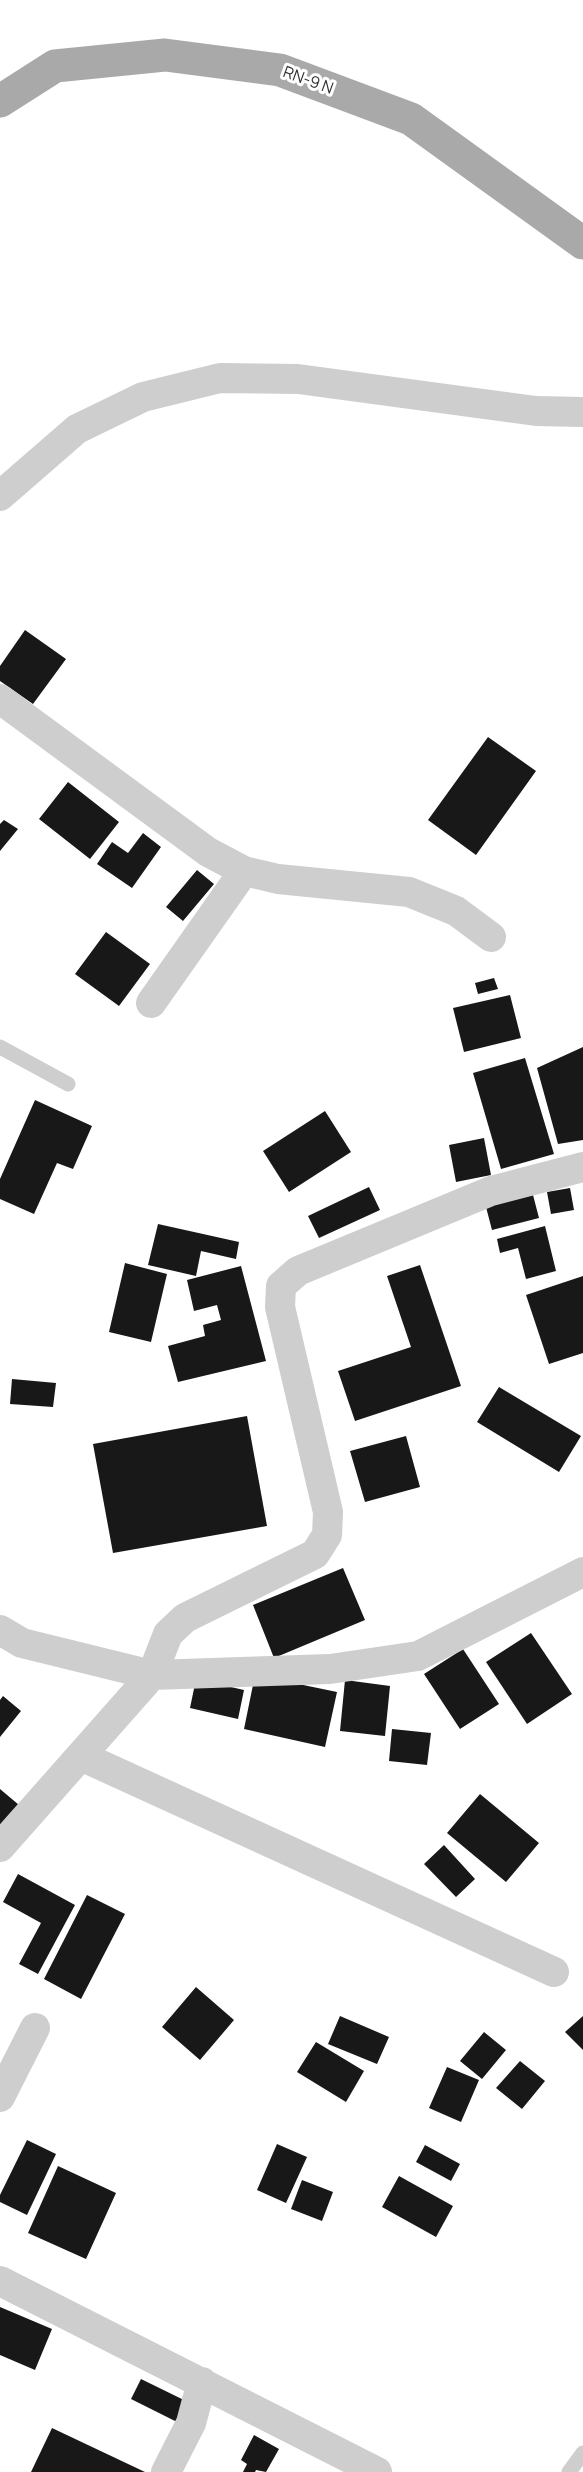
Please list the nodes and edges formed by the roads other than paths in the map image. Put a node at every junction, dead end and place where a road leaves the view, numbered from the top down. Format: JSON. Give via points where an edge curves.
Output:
{"nodes":[{"id":1,"x":0,"y":101,"type":"edge"},
{"id":2,"x":583,"y":243,"type":"edge"},
{"id":3,"x":583,"y":412,"type":"edge"},
{"id":4,"x":0,"y":496,"type":"edge"},
{"id":5,"x":0,"y":699,"type":"edge"},
{"id":6,"x":244,"y":871,"type":"junction"},
{"id":7,"x":491,"y":937,"type":"dead end"},
{"id":8,"x":151,"y":1003,"type":"dead end"},
{"id":9,"x":0,"y":1047,"type":"edge"},
{"id":10,"x":68,"y":1084,"type":"dead end"},
{"id":11,"x":583,"y":1167,"type":"edge"},
{"id":12,"x":583,"y":1572,"type":"edge"},
{"id":13,"x":0,"y":1630,"type":"edge"},
{"id":14,"x":152,"y":1675,"type":"junction"},
{"id":15,"x":81,"y":1756,"type":"junction"},
{"id":16,"x":0,"y":1847,"type":"edge"},
{"id":17,"x":554,"y":1972,"type":"dead end"},
{"id":18,"x":35,"y":2028,"type":"dead end"},
{"id":19,"x":0,"y":2097,"type":"edge"},
{"id":20,"x":0,"y":2281,"type":"edge"},
{"id":21,"x":202,"y":2382,"type":"junction"},
{"id":22,"x":583,"y":2452,"type":"edge"},
{"id":23,"x":166,"y":2472,"type":"edge"},
{"id":24,"x":377,"y":2472,"type":"edge"},
{"id":25,"x":569,"y":2472,"type":"edge"}],
"edges":[{"from":1,"to":2,"type":"main road","name":"RN-9 N","via":[[55,66],[165,55],[280,70],[411,119]]},
{"from":3,"to":4,"type":"street","via":[[536,411],[298,379],[220,378],[143,397],[77,429]]},
{"from":5,"to":6,"type":"street","via":[[208,852]]},
{"from":6,"to":7,"type":"street","via":[[278,879],[409,892],[456,911]]},
{"from":6,"to":8,"type":"street"},
{"from":9,"to":10,"type":"lane"},
{"from":11,"to":14,"type":"street","via":[[491,1191],[298,1271],[281,1286],[280,1307],[328,1512],[327,1535],[315,1554],[185,1618],[168,1634]]},
{"from":12,"to":14,"type":"street","via":[[418,1656],[330,1669]]},
{"from":13,"to":14,"type":"street","via":[[22,1643]]},
{"from":14,"to":15,"type":"street"},
{"from":15,"to":16,"type":"street"},
{"from":15,"to":17,"type":"street"},
{"from":18,"to":19,"type":"street"},
{"from":20,"to":21,"type":"street"},
{"from":21,"to":23,"type":"street","via":[[190,2423]]},
{"from":21,"to":24,"type":"street"},
{"from":22,"to":25,"type":"lane"}]}
